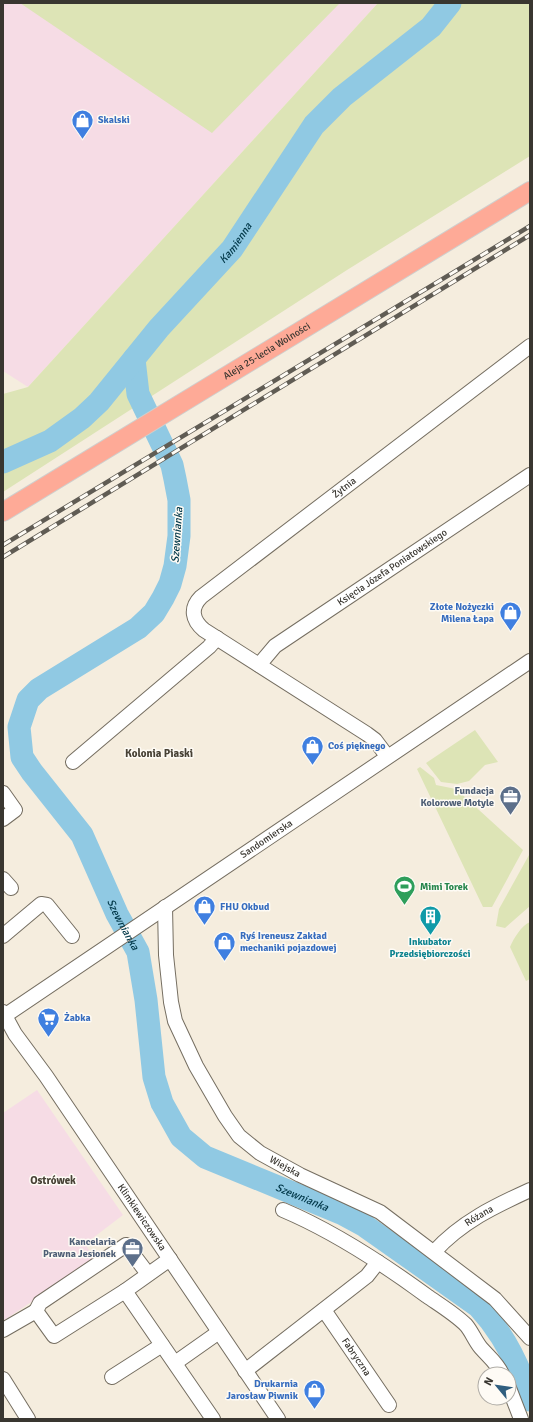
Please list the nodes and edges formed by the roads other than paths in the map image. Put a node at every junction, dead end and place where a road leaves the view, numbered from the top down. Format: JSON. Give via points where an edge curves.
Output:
{"nodes":[{"id":1,"x":530,"y":191,"type":"edge"},
{"id":2,"x":530,"y":346,"type":"edge"},
{"id":3,"x":530,"y":475,"type":"edge"},
{"id":4,"x":3,"y":512,"type":"edge"},
{"id":5,"x":217,"y":638,"type":"junction"},
{"id":6,"x":530,"y":661,"type":"edge"},
{"id":7,"x":259,"y":665,"type":"junction"},
{"id":8,"x":387,"y":756,"type":"junction"},
{"id":9,"x":73,"y":762,"type":"dead end"},
{"id":10,"x":3,"y":793,"type":"edge"},
{"id":11,"x":3,"y":820,"type":"edge"},
{"id":12,"x":165,"y":907,"type":"junction"},
{"id":13,"x":3,"y":936,"type":"edge"},
{"id":14,"x":72,"y":936,"type":"dead end"},
{"id":15,"x":4,"y":1015,"type":"edge"},
{"id":16,"x":530,"y":1190,"type":"edge"},
{"id":17,"x":283,"y":1210,"type":"dead end"},
{"id":18,"x":434,"y":1252,"type":"junction"},
{"id":19,"x":170,"y":1259,"type":"junction"},
{"id":20,"x":378,"y":1262,"type":"junction"},
{"id":21,"x":148,"y":1274,"type":"junction"},
{"id":22,"x":126,"y":1291,"type":"junction"},
{"id":23,"x":324,"y":1310,"type":"junction"},
{"id":24,"x":36,"y":1311,"type":"junction"},
{"id":25,"x":3,"y":1330,"type":"edge"},
{"id":26,"x":219,"y":1332,"type":"junction"},
{"id":27,"x":530,"y":1338,"type":"edge"},
{"id":28,"x":162,"y":1345,"type":"junction"},
{"id":29,"x":175,"y":1363,"type":"junction"},
{"id":30,"x":498,"y":1366,"type":"edge"},
{"id":31,"x":245,"y":1371,"type":"junction"},
{"id":32,"x":112,"y":1377,"type":"dead end"},
{"id":33,"x":3,"y":1379,"type":"edge"},
{"id":34,"x":389,"y":1405,"type":"dead end"},
{"id":35,"x":516,"y":1406,"type":"edge"},
{"id":36,"x":274,"y":1418,"type":"edge"},
{"id":37,"x":28,"y":1419,"type":"edge"},
{"id":38,"x":213,"y":1419,"type":"edge"},
{"id":39,"x":521,"y":1419,"type":"edge"}],
"edges":[{"from":1,"to":4,"type":"main road","name":"Aleja 25-lecia Wolności"},
{"from":2,"to":5,"type":"street","name":"Żytnia","via":[[198,600],[193,609],[194,618]]},
{"from":3,"to":7,"type":"street","name":"Księcia Józefa Poniatowskiego","via":[[275,646]]},
{"from":5,"to":7,"type":"street"},
{"from":5,"to":9,"type":"street"},
{"from":6,"to":8,"type":"street","name":"Sandomierska"},
{"from":7,"to":8,"type":"street","via":[[375,740]]},
{"from":8,"to":12,"type":"street","name":"Sandomierska"},
{"from":10,"to":11,"type":"street","via":[[15,810]]},
{"from":12,"to":15,"type":"street","name":"Sandomierska"},
{"from":12,"to":18,"type":"street","name":"Wiejska","via":[[168,978],[175,1021],[196,1066],[239,1136],[260,1153],[300,1175],[380,1212]]},
{"from":13,"to":14,"type":"street","via":[[42,904],[47,905]]},
{"from":15,"to":19,"type":"street","name":"Klimkiewiczowska"},
{"from":16,"to":18,"type":"street","name":"Różana","via":[[492,1207],[468,1222]]},
{"from":17,"to":20,"type":"street","via":[[320,1227]]},
{"from":18,"to":27,"type":"street","name":"Wiejska","via":[[495,1299]]},
{"from":19,"to":21,"type":"street"},
{"from":19,"to":26,"type":"street","name":"Klimkiewiczowska"},
{"from":20,"to":23,"type":"street","via":[[367,1276]]},
{"from":20,"to":30,"type":"street","via":[[466,1326],[480,1347]]},
{"from":21,"to":22,"type":"street"},
{"from":21,"to":24,"type":"street","via":[[126,1245],[40,1303]]},
{"from":22,"to":24,"type":"street","via":[[54,1336]]},
{"from":22,"to":28,"type":"street"},
{"from":23,"to":31,"type":"street"},
{"from":23,"to":34,"type":"street","name":"Fabryczna"},
{"from":24,"to":25,"type":"street"},
{"from":26,"to":29,"type":"street"},
{"from":26,"to":31,"type":"street","name":"Klimkiewiczowska"},
{"from":28,"to":29,"type":"street"},
{"from":28,"to":32,"type":"street"},
{"from":29,"to":38,"type":"street"},
{"from":31,"to":36,"type":"street","name":"Klimkiewiczowska"},
{"from":33,"to":37,"type":"street"},
{"from":35,"to":39,"type":"street"}]}
